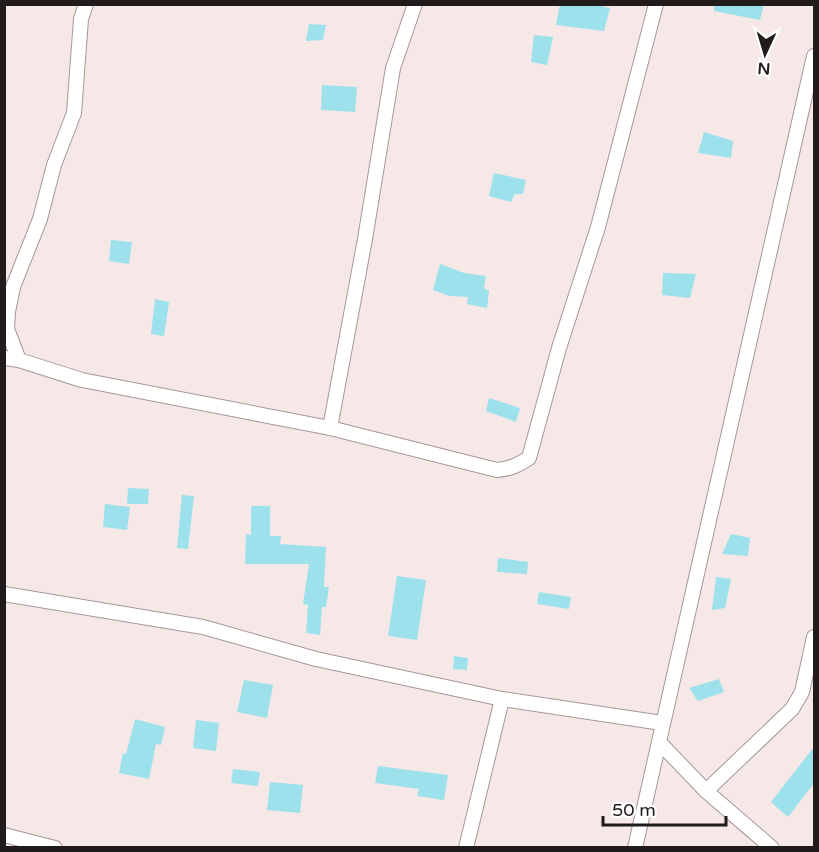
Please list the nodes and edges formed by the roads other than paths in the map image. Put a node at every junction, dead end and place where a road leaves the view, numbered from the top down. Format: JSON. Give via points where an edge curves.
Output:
{"nodes":[{"id":1,"x":86,"y":4,"type":"edge"},
{"id":2,"x":415,"y":4,"type":"edge"},
{"id":3,"x":656,"y":4,"type":"edge"},
{"id":4,"x":814,"y":56,"type":"edge"},
{"id":5,"x":12,"y":359,"type":"edge"},
{"id":6,"x":330,"y":428,"type":"junction"},
{"id":7,"x":4,"y":594,"type":"edge"},
{"id":8,"x":814,"y":637,"type":"edge"},
{"id":9,"x":502,"y":699,"type":"junction"},
{"id":10,"x":662,"y":723,"type":"junction"},
{"id":11,"x":660,"y":743,"type":"junction"},
{"id":12,"x":706,"y":791,"type":"junction"},
{"id":13,"x":4,"y":835,"type":"edge"},
{"id":14,"x":55,"y":848,"type":"edge"},
{"id":15,"x":466,"y":848,"type":"edge"},
{"id":16,"x":635,"y":848,"type":"edge"},
{"id":17,"x":772,"y":848,"type":"edge"}],
"edges":[{"from":1,"to":5,"type":"street","via":[[81,19],[74,113],[13,287],[7,329]]},
{"from":2,"to":6,"type":"street","via":[[393,68]]},
{"from":3,"to":6,"type":"street","via":[[598,227],[529,458],[510,469],[497,470]]},
{"from":4,"to":10,"type":"street"},
{"from":5,"to":6,"type":"street","via":[[82,381]]},
{"from":7,"to":9,"type":"street","via":[[203,627],[316,659]]},
{"from":8,"to":12,"type":"street","via":[[802,692],[792,709]]},
{"from":9,"to":10,"type":"street"},
{"from":9,"to":15,"type":"street"},
{"from":10,"to":11,"type":"street"},
{"from":11,"to":12,"type":"street"},
{"from":11,"to":16,"type":"street"},
{"from":12,"to":17,"type":"street"},
{"from":13,"to":14,"type":"street"}]}
